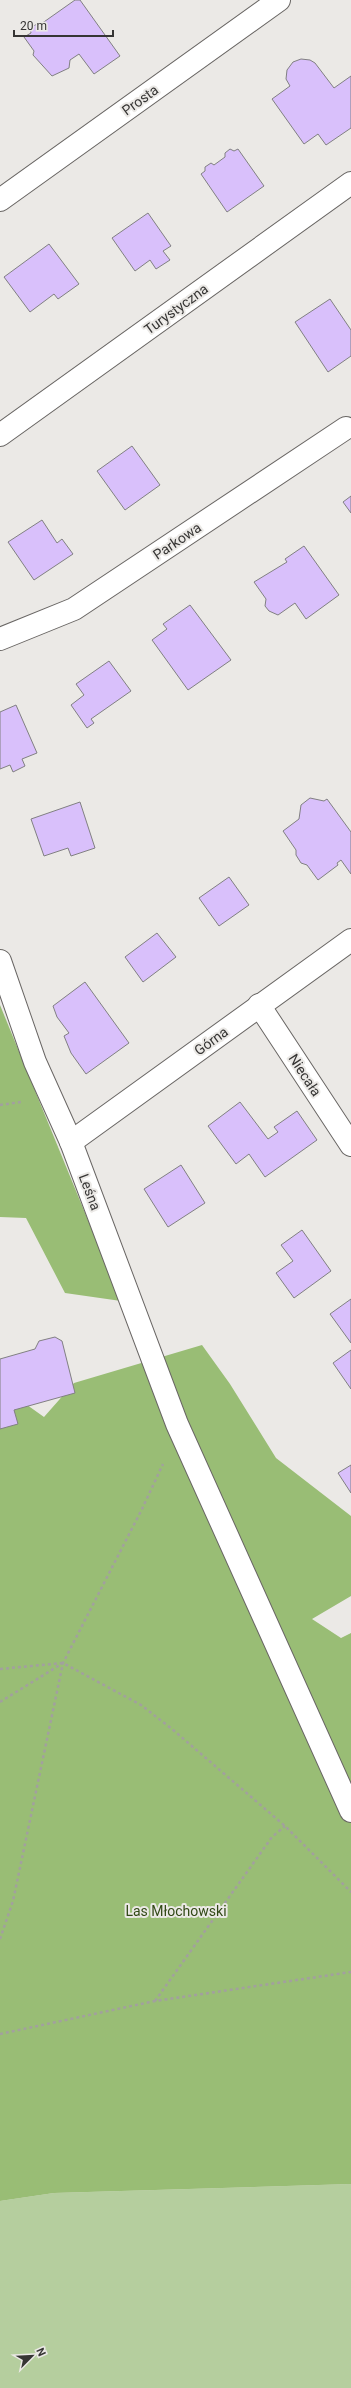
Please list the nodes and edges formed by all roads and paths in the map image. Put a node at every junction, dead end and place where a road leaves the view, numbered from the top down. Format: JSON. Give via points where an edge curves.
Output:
{"nodes":[{"id":1,"x":279,"y":0,"type":"edge"},
{"id":2,"x":351,"y":184,"type":"edge"},
{"id":3,"x":0,"y":200,"type":"edge"},
{"id":4,"x":346,"y":428,"type":"dead end"},
{"id":5,"x":0,"y":435,"type":"edge"},
{"id":6,"x":0,"y":639,"type":"edge"},
{"id":7,"x":351,"y":940,"type":"edge"},
{"id":8,"x":0,"y":961,"type":"edge"},
{"id":9,"x":259,"y":1005,"type":"junction"},
{"id":10,"x":71,"y":1142,"type":"junction"},
{"id":11,"x":351,"y":1144,"type":"edge"},
{"id":12,"x":177,"y":1424,"type":"junction"},
{"id":13,"x":63,"y":1663,"type":"junction"},
{"id":14,"x":0,"y":1669,"type":"edge"},
{"id":15,"x":0,"y":1702,"type":"edge"},
{"id":16,"x":351,"y":1811,"type":"edge"},
{"id":17,"x":285,"y":1826,"type":"junction"},
{"id":18,"x":351,"y":1892,"type":"edge"},
{"id":19,"x":0,"y":1939,"type":"edge"},
{"id":20,"x":351,"y":1972,"type":"edge"},
{"id":21,"x":155,"y":2001,"type":"junction"},
{"id":22,"x":0,"y":2034,"type":"edge"}],
"edges":[{"from":1,"to":3,"type":"street","name":"Prosta"},
{"from":2,"to":5,"type":"street","name":"Turystyczna"},
{"from":4,"to":6,"type":"street","name":"Parkowa","via":[[74,609]]},
{"from":7,"to":9,"type":"street","name":"Górna"},
{"from":8,"to":10,"type":"street","name":"Leśna","via":[[35,1062]]},
{"from":9,"to":10,"type":"street","name":"Górna"},
{"from":9,"to":11,"type":"street","name":"Niecała"},
{"from":10,"to":12,"type":"street","name":"Leśna"},
{"from":12,"to":13,"type":"path","via":[[142,1509]]},
{"from":12,"to":16,"type":"street","name":"Leśna"},
{"from":13,"to":14,"type":"path"},
{"from":13,"to":15,"type":"path"},
{"from":13,"to":17,"type":"path","via":[[141,1705],[172,1728]]},
{"from":13,"to":19,"type":"path","via":[[13,1901]]},
{"from":17,"to":18,"type":"path"},
{"from":17,"to":21,"type":"path","via":[[272,1837]]},
{"from":20,"to":21,"type":"path"},
{"from":21,"to":22,"type":"path"}]}
